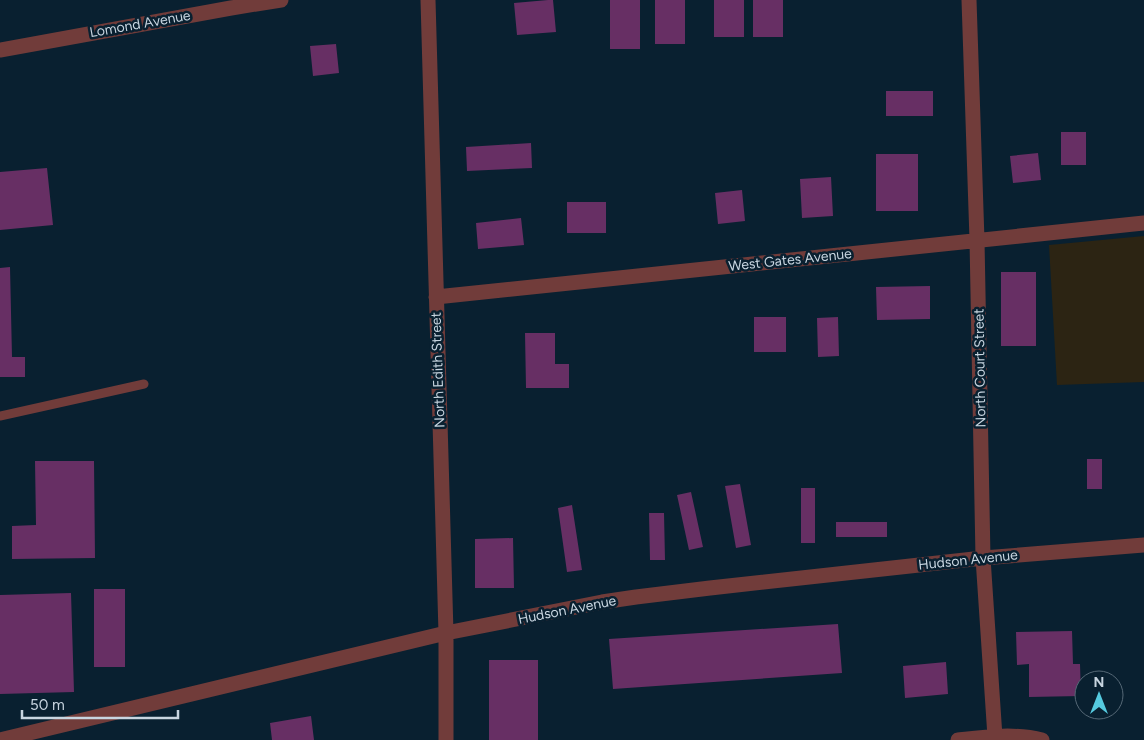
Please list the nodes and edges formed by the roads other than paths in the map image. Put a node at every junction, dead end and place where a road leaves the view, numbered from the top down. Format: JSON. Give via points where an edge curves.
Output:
{"nodes":[{"id":1,"x":281,"y":0,"type":"edge"},
{"id":2,"x":428,"y":0,"type":"edge"},
{"id":3,"x":969,"y":0,"type":"edge"},
{"id":4,"x":0,"y":50,"type":"edge"},
{"id":5,"x":1144,"y":223,"type":"edge"},
{"id":6,"x":977,"y":240,"type":"junction"},
{"id":7,"x":436,"y":297,"type":"junction"},
{"id":8,"x":144,"y":384,"type":"dead end"},
{"id":9,"x":0,"y":416,"type":"edge"},
{"id":10,"x":1144,"y":545,"type":"edge"},
{"id":11,"x":983,"y":558,"type":"junction"},
{"id":12,"x":446,"y":633,"type":"junction"},
{"id":13,"x":1004,"y":738,"type":"edge"},
{"id":14,"x":0,"y":740,"type":"edge"},
{"id":15,"x":446,"y":740,"type":"edge"},
{"id":16,"x":958,"y":740,"type":"edge"},
{"id":17,"x":1042,"y":740,"type":"edge"}],
"edges":[{"from":1,"to":4,"type":"street","name":"Lomond Avenue"},
{"from":2,"to":7,"type":"street","name":"North Edith Street"},
{"from":3,"to":6,"type":"street","name":"North Court Street"},
{"from":5,"to":6,"type":"street","name":"West Gates Avenue"},
{"from":6,"to":7,"type":"street","name":"West Gates Avenue"},
{"from":6,"to":11,"type":"street","name":"North Court Street"},
{"from":7,"to":12,"type":"street","name":"North Edith Street"},
{"from":8,"to":9,"type":"lane"},
{"from":10,"to":11,"type":"street","name":"Hudson Avenue"},
{"from":11,"to":12,"type":"street","name":"Hudson Avenue","via":[[636,597]]},
{"from":11,"to":13,"type":"street","name":"North Court Street"},
{"from":12,"to":14,"type":"street","name":"Hudson Avenue"},
{"from":12,"to":15,"type":"street","name":"North Edith Street"},
{"from":13,"to":16,"type":"street"},
{"from":13,"to":17,"type":"street"}]}
